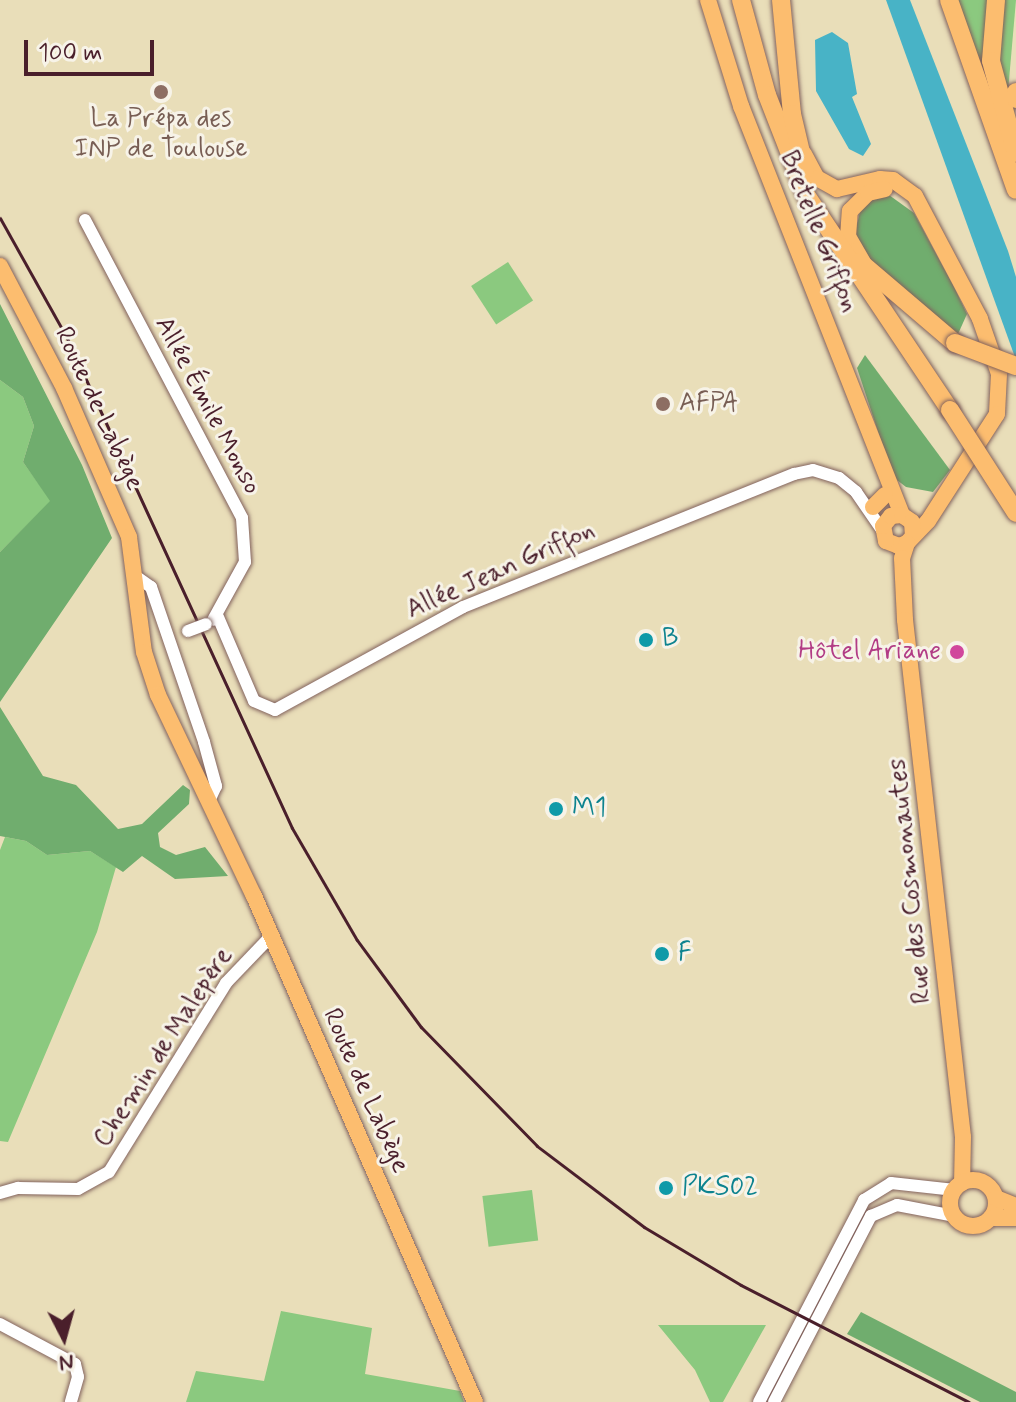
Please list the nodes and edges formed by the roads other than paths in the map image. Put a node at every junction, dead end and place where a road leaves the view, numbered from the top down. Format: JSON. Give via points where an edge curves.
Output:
{"nodes":[{"id":1,"x":708,"y":0,"type":"edge"},
{"id":2,"x":741,"y":0,"type":"edge"},
{"id":3,"x":781,"y":0,"type":"edge"},
{"id":4,"x":949,"y":0,"type":"edge"},
{"id":5,"x":996,"y":0,"type":"edge"},
{"id":6,"x":1016,"y":92,"type":"edge"},
{"id":7,"x":1016,"y":99,"type":"edge"},
{"id":8,"x":801,"y":147,"type":"junction"},
{"id":9,"x":1016,"y":153,"type":"edge"},
{"id":10,"x":1016,"y":190,"type":"edge"},
{"id":11,"x":929,"y":219,"type":"junction"},
{"id":12,"x":85,"y":220,"type":"dead end"},
{"id":13,"x":844,"y":257,"type":"junction"},
{"id":14,"x":0,"y":266,"type":"edge"},
{"id":15,"x":874,"y":278,"type":"junction"},
{"id":16,"x":955,"y":343,"type":"junction"},
{"id":17,"x":1016,"y":366,"type":"edge"},
{"id":18,"x":938,"y":504,"type":"junction"},
{"id":19,"x":886,"y":513,"type":"junction"},
{"id":20,"x":1016,"y":513,"type":"edge"},
{"id":21,"x":910,"y":540,"type":"junction"},
{"id":22,"x":138,"y":578,"type":"junction"},
{"id":23,"x":212,"y":620,"type":"junction"},
{"id":24,"x":905,"y":620,"type":"junction"},
{"id":25,"x":170,"y":638,"type":"junction"},
{"id":26,"x":199,"y":732,"type":"junction"},
{"id":27,"x":183,"y":751,"type":"junction"},
{"id":28,"x":210,"y":799,"type":"junction"},
{"id":29,"x":271,"y":936,"type":"junction"},
{"id":30,"x":963,"y":1137,"type":"junction"},
{"id":31,"x":981,"y":1182,"type":"junction"},
{"id":32,"x":958,"y":1186,"type":"junction"},
{"id":33,"x":0,"y":1193,"type":"edge"},
{"id":34,"x":996,"y":1198,"type":"junction"},
{"id":35,"x":1016,"y":1206,"type":"edge"},
{"id":36,"x":954,"y":1216,"type":"junction"},
{"id":37,"x":991,"y":1218,"type":"junction"},
{"id":38,"x":1016,"y":1218,"type":"edge"},
{"id":39,"x":0,"y":1324,"type":"edge"},
{"id":40,"x":777,"y":1401,"type":"edge"},
{"id":41,"x":71,"y":1402,"type":"edge"},
{"id":42,"x":475,"y":1402,"type":"edge"},
{"id":43,"x":759,"y":1402,"type":"edge"}],
"edges":[{"from":1,"to":19,"type":"main road","name":"Bretelle Griffon","via":[[741,106],[860,402]]},
{"from":2,"to":13,"type":"highway","via":[[758,66],[796,171]]},
{"from":3,"to":8,"type":"highway"},
{"from":4,"to":10,"type":"highway"},
{"from":5,"to":9,"type":"highway","via":[[991,61]]},
{"from":6,"to":7,"type":"highway"},
{"from":8,"to":11,"type":"main road","via":[[826,184],[846,190],[893,180],[915,196]]},
{"from":8,"to":15,"type":"highway","via":[[813,194],[836,233]]},
{"from":11,"to":15,"type":"main road","via":[[898,191],[882,189],[857,201],[850,211],[848,237]]},
{"from":11,"to":18,"type":"main road","via":[[980,319],[1000,391],[991,427]]},
{"from":12,"to":23,"type":"street","name":"Allée Émile Monso","via":[[242,518],[245,562]]},
{"from":13,"to":16,"type":"highway","via":[[920,323]]},
{"from":13,"to":20,"type":"highway","bridge":true},
{"from":14,"to":22,"type":"main road","name":"Route de Labège","via":[[102,472],[129,537]]},
{"from":15,"to":16,"type":"highway"},
{"from":16,"to":17,"type":"highway","bridge":true},
{"from":18,"to":19,"type":"main road"},
{"from":18,"to":21,"type":"main road"},
{"from":19,"to":21,"type":"main road"},
{"from":19,"to":21,"type":"main road","via":[[912,522]]},
{"from":19,"to":23,"type":"street","name":"Allée Jean Griffon","via":[[829,473],[794,474],[463,607],[275,710],[254,701]]},
{"from":19,"to":24,"type":"main road","name":"Rue des Cosmonautes"},
{"from":21,"to":24,"type":"main road","name":"Rue des Cosmonautes","via":[[902,558]]},
{"from":22,"to":25,"type":"street","name":"Route de Labège","via":[[151,587]]},
{"from":22,"to":27,"type":"main road","name":"Route de Labège","via":[[144,652]]},
{"from":23,"to":25,"type":"street","bridge":true},
{"from":24,"to":30,"type":"main road","name":"Rue des Cosmonautes"},
{"from":25,"to":26,"type":"street","name":"Route de Labège"},
{"from":26,"to":27,"type":"street"},
{"from":26,"to":28,"type":"street","name":"Route de Labège","via":[[215,778]]},
{"from":27,"to":28,"type":"main road","name":"Route de Labège"},
{"from":28,"to":29,"type":"main road","name":"Route de Labège"},
{"from":29,"to":33,"type":"street","name":"Chemin de Malepère","via":[[226,983],[109,1172],[78,1189],[18,1188]]},
{"from":29,"to":42,"type":"main road","name":"Route de Labège"},
{"from":30,"to":31,"type":"main road","name":"Rue des Cosmonautes"},
{"from":30,"to":32,"type":"main road","name":"Rue des Cosmonautes"},
{"from":31,"to":32,"type":"main road"},
{"from":31,"to":34,"type":"main road"},
{"from":32,"to":36,"type":"main road","via":[[950,1202]]},
{"from":32,"to":43,"type":"street","via":[[886,1184],[864,1200]]},
{"from":34,"to":35,"type":"main road"},
{"from":34,"to":37,"type":"main road"},
{"from":36,"to":37,"type":"main road","via":[[973,1227]]},
{"from":36,"to":40,"type":"street","via":[[897,1205],[877,1211],[866,1223]]},
{"from":37,"to":38,"type":"main road"},
{"from":39,"to":41,"type":"street","via":[[75,1364],[78,1377]]}]}
